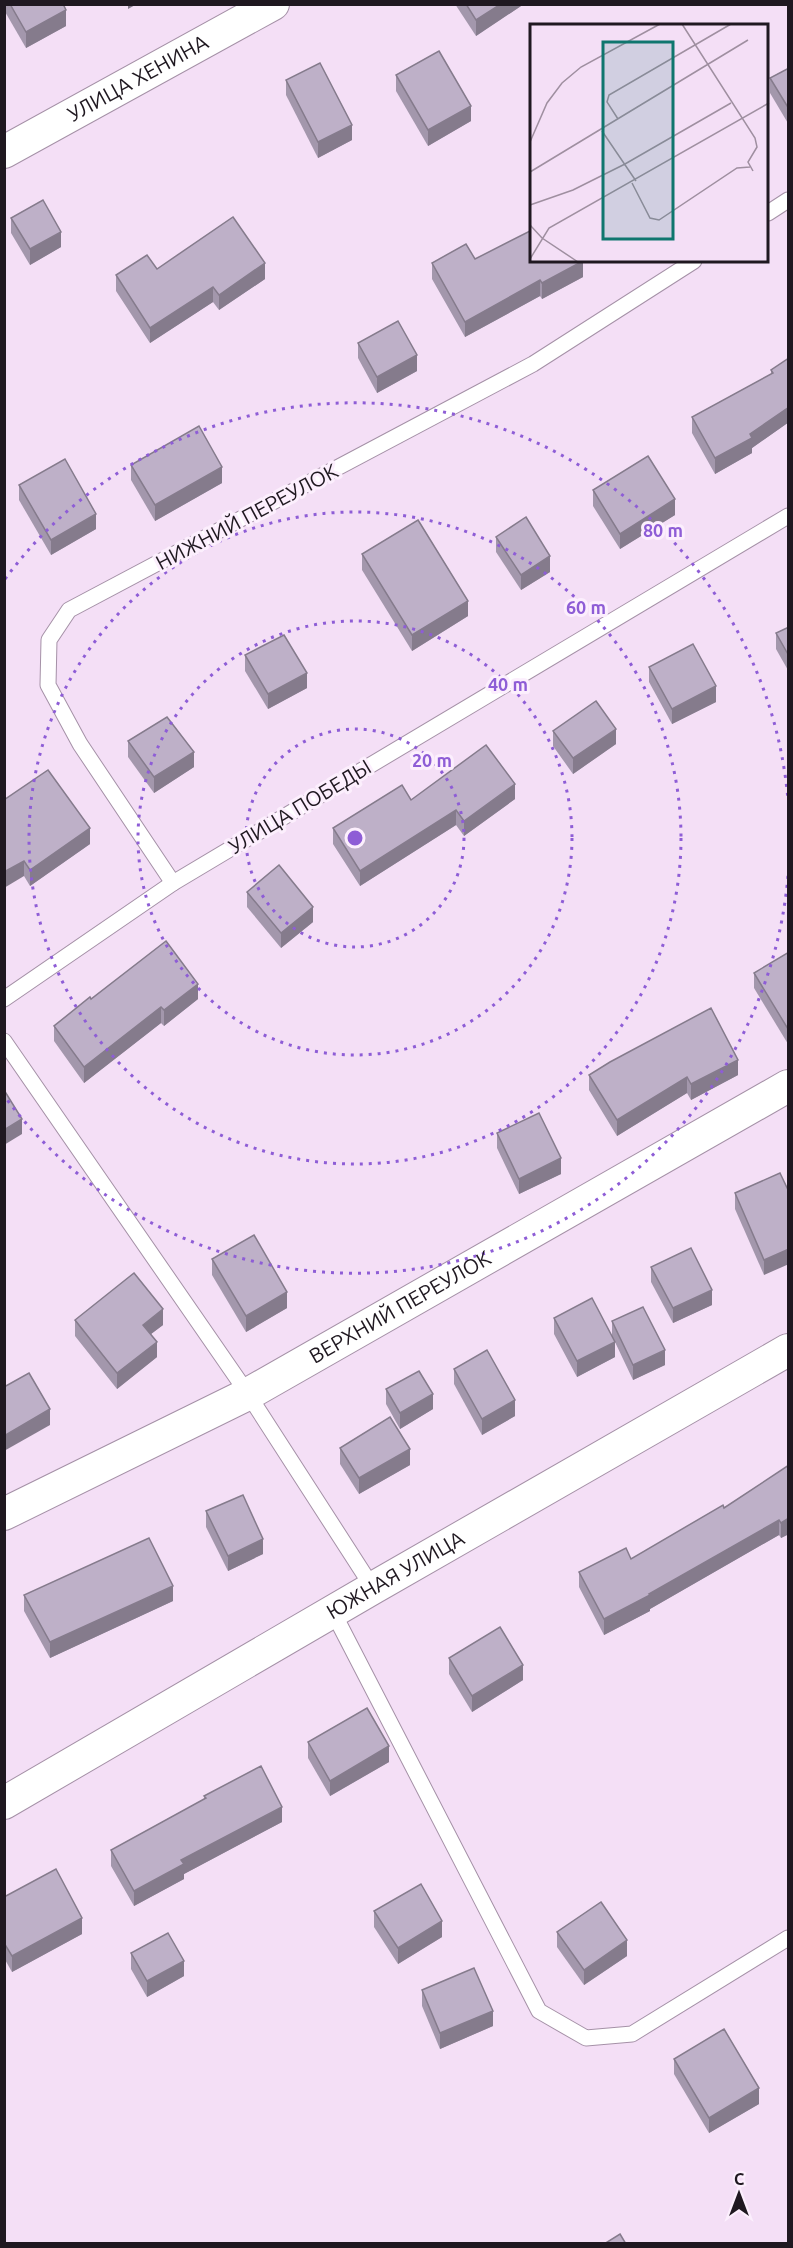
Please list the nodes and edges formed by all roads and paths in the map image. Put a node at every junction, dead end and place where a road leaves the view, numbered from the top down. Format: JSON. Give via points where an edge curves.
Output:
{"nodes":[{"id":1,"x":273,"y":4,"type":"edge"},
{"id":2,"x":4,"y":152,"type":"edge"},
{"id":3,"x":789,"y":200,"type":"edge"},
{"id":4,"x":769,"y":212,"type":"edge"},
{"id":5,"x":692,"y":262,"type":"edge"},
{"id":6,"x":789,"y":516,"type":"edge"},
{"id":7,"x":173,"y":883,"type":"junction"},
{"id":8,"x":4,"y":999,"type":"edge"},
{"id":9,"x":4,"y":1041,"type":"edge"},
{"id":10,"x":789,"y":1086,"type":"edge"},
{"id":11,"x":789,"y":1350,"type":"edge"},
{"id":12,"x":248,"y":1394,"type":"junction"},
{"id":13,"x":4,"y":1514,"type":"edge"},
{"id":14,"x":373,"y":1588,"type":"junction"},
{"id":15,"x":333,"y":1612,"type":"junction"},
{"id":16,"x":4,"y":1803,"type":"edge"},
{"id":17,"x":789,"y":1938,"type":"edge"}],
"edges":[{"from":1,"to":2,"type":"street","name":"УЛИЦА ХЕНИНА"},
{"from":3,"to":4,"type":"lane"},
{"from":5,"to":7,"type":"lane","name":"НИЖНИЙ ПЕРЕУЛОК","via":[[533,364],[69,610],[49,640],[48,685],[80,744]]},
{"from":6,"to":7,"type":"lane","name":"УЛИЦА ПОБЕДЫ"},
{"from":7,"to":8,"type":"lane","name":"УЛИЦА ПОБЕДЫ"},
{"from":9,"to":12,"type":"lane"},
{"from":10,"to":12,"type":"street","name":"ВЕРХНИЙ ПЕРЕУЛОК"},
{"from":11,"to":14,"type":"street","name":"ЮЖНАЯ УЛИЦА"},
{"from":12,"to":13,"type":"street","name":"ВЕРХНИЙ ПЕРЕУЛОК"},
{"from":12,"to":14,"type":"lane"},
{"from":14,"to":15,"type":"street","name":"ЮЖНАЯ УЛИЦА"},
{"from":15,"to":16,"type":"street","name":"ЮЖНАЯ УЛИЦА"},
{"from":15,"to":17,"type":"lane","via":[[539,2011],[586,2038],[632,2034]]}]}
